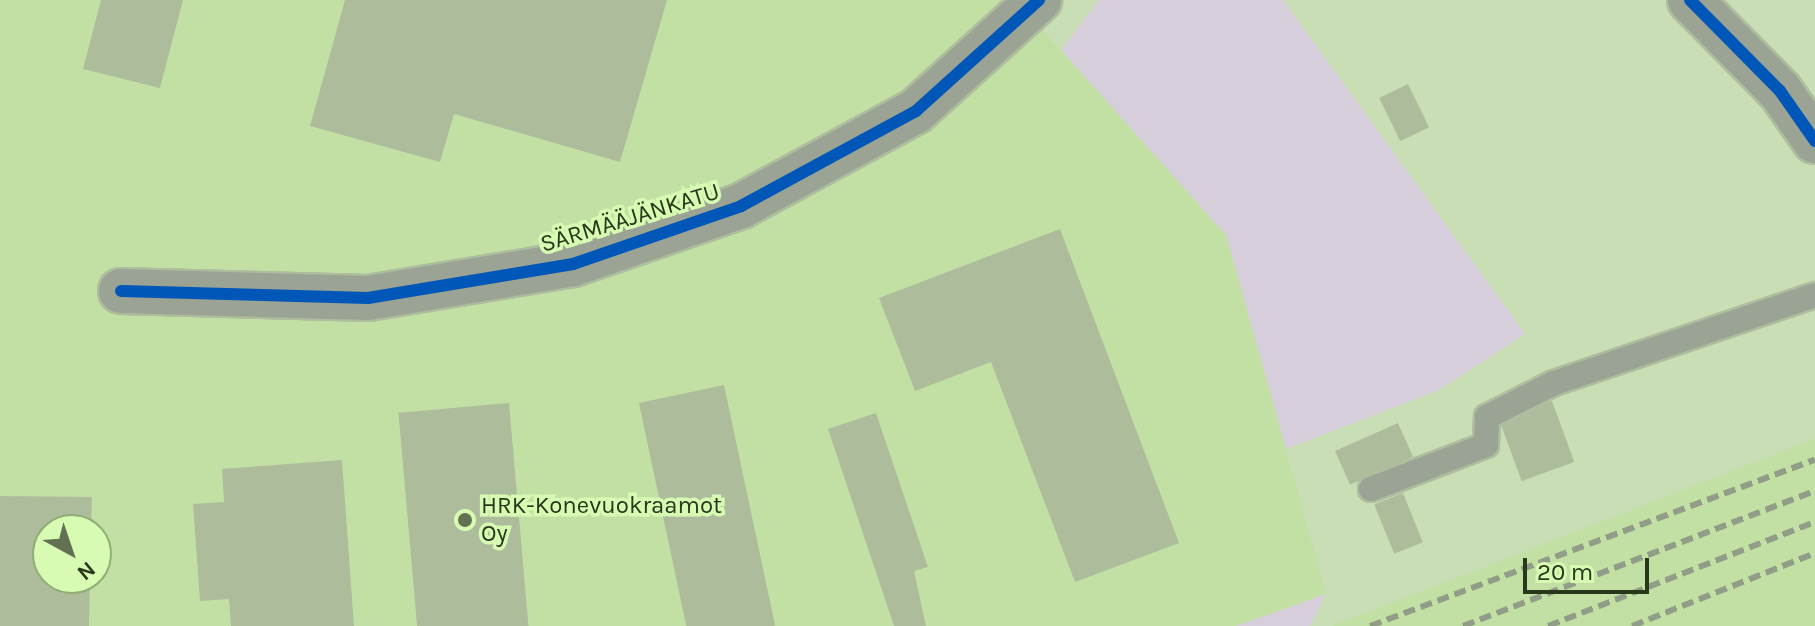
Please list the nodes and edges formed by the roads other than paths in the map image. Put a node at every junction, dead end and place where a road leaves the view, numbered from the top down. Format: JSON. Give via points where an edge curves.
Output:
{"nodes":[{"id":1,"x":1039,"y":0,"type":"edge"},
{"id":2,"x":1690,"y":0,"type":"edge"},
{"id":3,"x":1797,"y":85,"type":"edge"},
{"id":4,"x":1815,"y":141,"type":"edge"},
{"id":5,"x":121,"y":291,"type":"dead end"},
{"id":6,"x":1815,"y":295,"type":"edge"},
{"id":7,"x":1371,"y":489,"type":"dead end"}],
"edges":[{"from":1,"to":5,"type":"street","name":"SÄRMÄÄJÄNKATU","via":[[916,111],[741,206],[573,264],[368,298]]},
{"from":2,"to":3,"type":"street"},
{"from":3,"to":4,"type":"street"},
{"from":6,"to":7,"type":"lane","via":[[1554,383],[1487,417],[1486,445]]}]}
